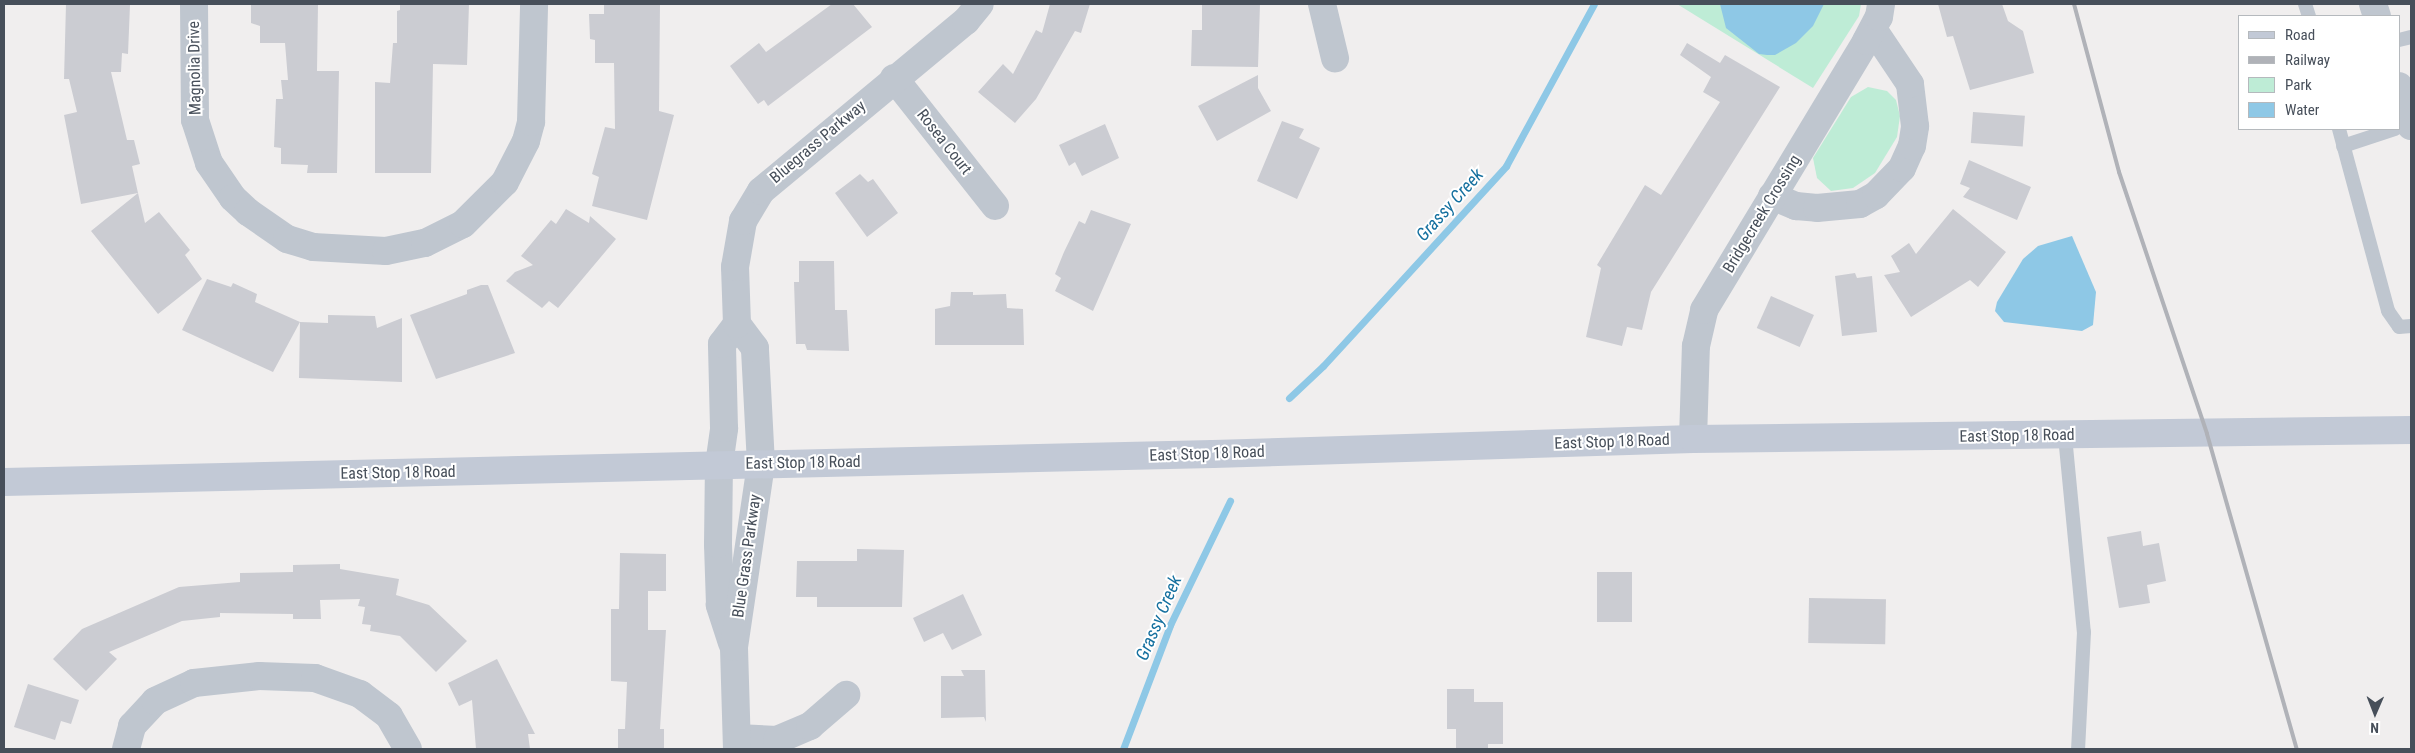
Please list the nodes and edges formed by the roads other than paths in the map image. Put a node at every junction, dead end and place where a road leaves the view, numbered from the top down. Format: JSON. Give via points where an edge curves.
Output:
{"nodes":[{"id":1,"x":194,"y":4,"type":"edge"},
{"id":2,"x":534,"y":4,"type":"edge"},
{"id":3,"x":980,"y":4,"type":"edge"},
{"id":4,"x":1322,"y":4,"type":"edge"},
{"id":5,"x":1877,"y":16,"type":"edge"},
{"id":6,"x":1335,"y":58,"type":"dead end"},
{"id":7,"x":894,"y":78,"type":"junction"},
{"id":8,"x":2400,"y":89,"type":"edge"},
{"id":9,"x":2411,"y":124,"type":"edge"},
{"id":10,"x":2339,"y":130,"type":"edge"},
{"id":11,"x":2392,"y":130,"type":"edge"},
{"id":12,"x":2344,"y":146,"type":"junction"},
{"id":13,"x":1772,"y":196,"type":"junction"},
{"id":14,"x":995,"y":206,"type":"dead end"},
{"id":15,"x":737,"y":324,"type":"junction"},
{"id":16,"x":2411,"y":326,"type":"edge"},
{"id":17,"x":2411,"y":430,"type":"edge"},
{"id":18,"x":2066,"y":436,"type":"junction"},
{"id":19,"x":1693,"y":439,"type":"junction"},
{"id":20,"x":761,"y":464,"type":"junction"},
{"id":21,"x":719,"y":465,"type":"junction"},
{"id":22,"x":4,"y":482,"type":"edge"},
{"id":23,"x":734,"y":647,"type":"junction"},
{"id":24,"x":846,"y":695,"type":"dead end"},
{"id":25,"x":737,"y":744,"type":"edge"},
{"id":26,"x":126,"y":749,"type":"edge"},
{"id":27,"x":408,"y":749,"type":"edge"},
{"id":28,"x":2078,"y":749,"type":"edge"}],
"edges":[{"from":1,"to":2,"type":"street","name":"Magnolia Drive","via":[[195,120],[209,163],[233,198],[287,239],[313,247],[386,252],[424,243],[463,224],[505,182],[526,141],[530,122]]},
{"from":3,"to":7,"type":"street","name":"Bluegrass Parkway","via":[[966,21]]},
{"from":4,"to":6,"type":"street"},
{"from":5,"to":13,"type":"street","name":"Bridgecreek Crossing"},
{"from":5,"to":13,"type":"street","via":[[1910,84],[1915,126],[1912,146],[1902,168],[1876,195],[1860,204],[1816,208],[1796,206]]},
{"from":7,"to":14,"type":"street","name":"Rosea Court"},
{"from":7,"to":15,"type":"street","name":"Bluegrass Parkway","via":[[760,191],[743,221],[735,267]]},
{"from":8,"to":9,"type":"street"},
{"from":10,"to":12,"type":"lane"},
{"from":11,"to":12,"type":"lane"},
{"from":12,"to":16,"type":"lane","via":[[2388,311],[2399,327]]},
{"from":13,"to":19,"type":"street","name":"Bridgecreek Crossing","via":[[1704,310],[1698,327]]},
{"from":15,"to":20,"type":"street","via":[[755,348]]},
{"from":15,"to":21,"type":"street","via":[[722,344],[724,428]]},
{"from":17,"to":18,"type":"street","name":"East Stop 18 Road"},
{"from":18,"to":19,"type":"street","name":"East Stop 18 Road"},
{"from":18,"to":28,"type":"lane","via":[[2084,632]]},
{"from":19,"to":20,"type":"street","name":"East Stop 18 Road"},
{"from":20,"to":21,"type":"street","name":"East Stop 18 Road"},
{"from":20,"to":23,"type":"street","name":"Blue Grass Parkway"},
{"from":21,"to":22,"type":"street","name":"East Stop 18 Road"},
{"from":21,"to":23,"type":"street","name":"Blue Grass Parkway","via":[[720,605]]},
{"from":23,"to":25,"type":"street","name":"Blue Grass Parkway"},
{"from":24,"to":25,"type":"street","via":[[810,726],[776,740]]},
{"from":26,"to":27,"type":"street","via":[[132,726],[155,701],[194,683],[259,676],[315,678],[360,694],[388,716]]}]}
